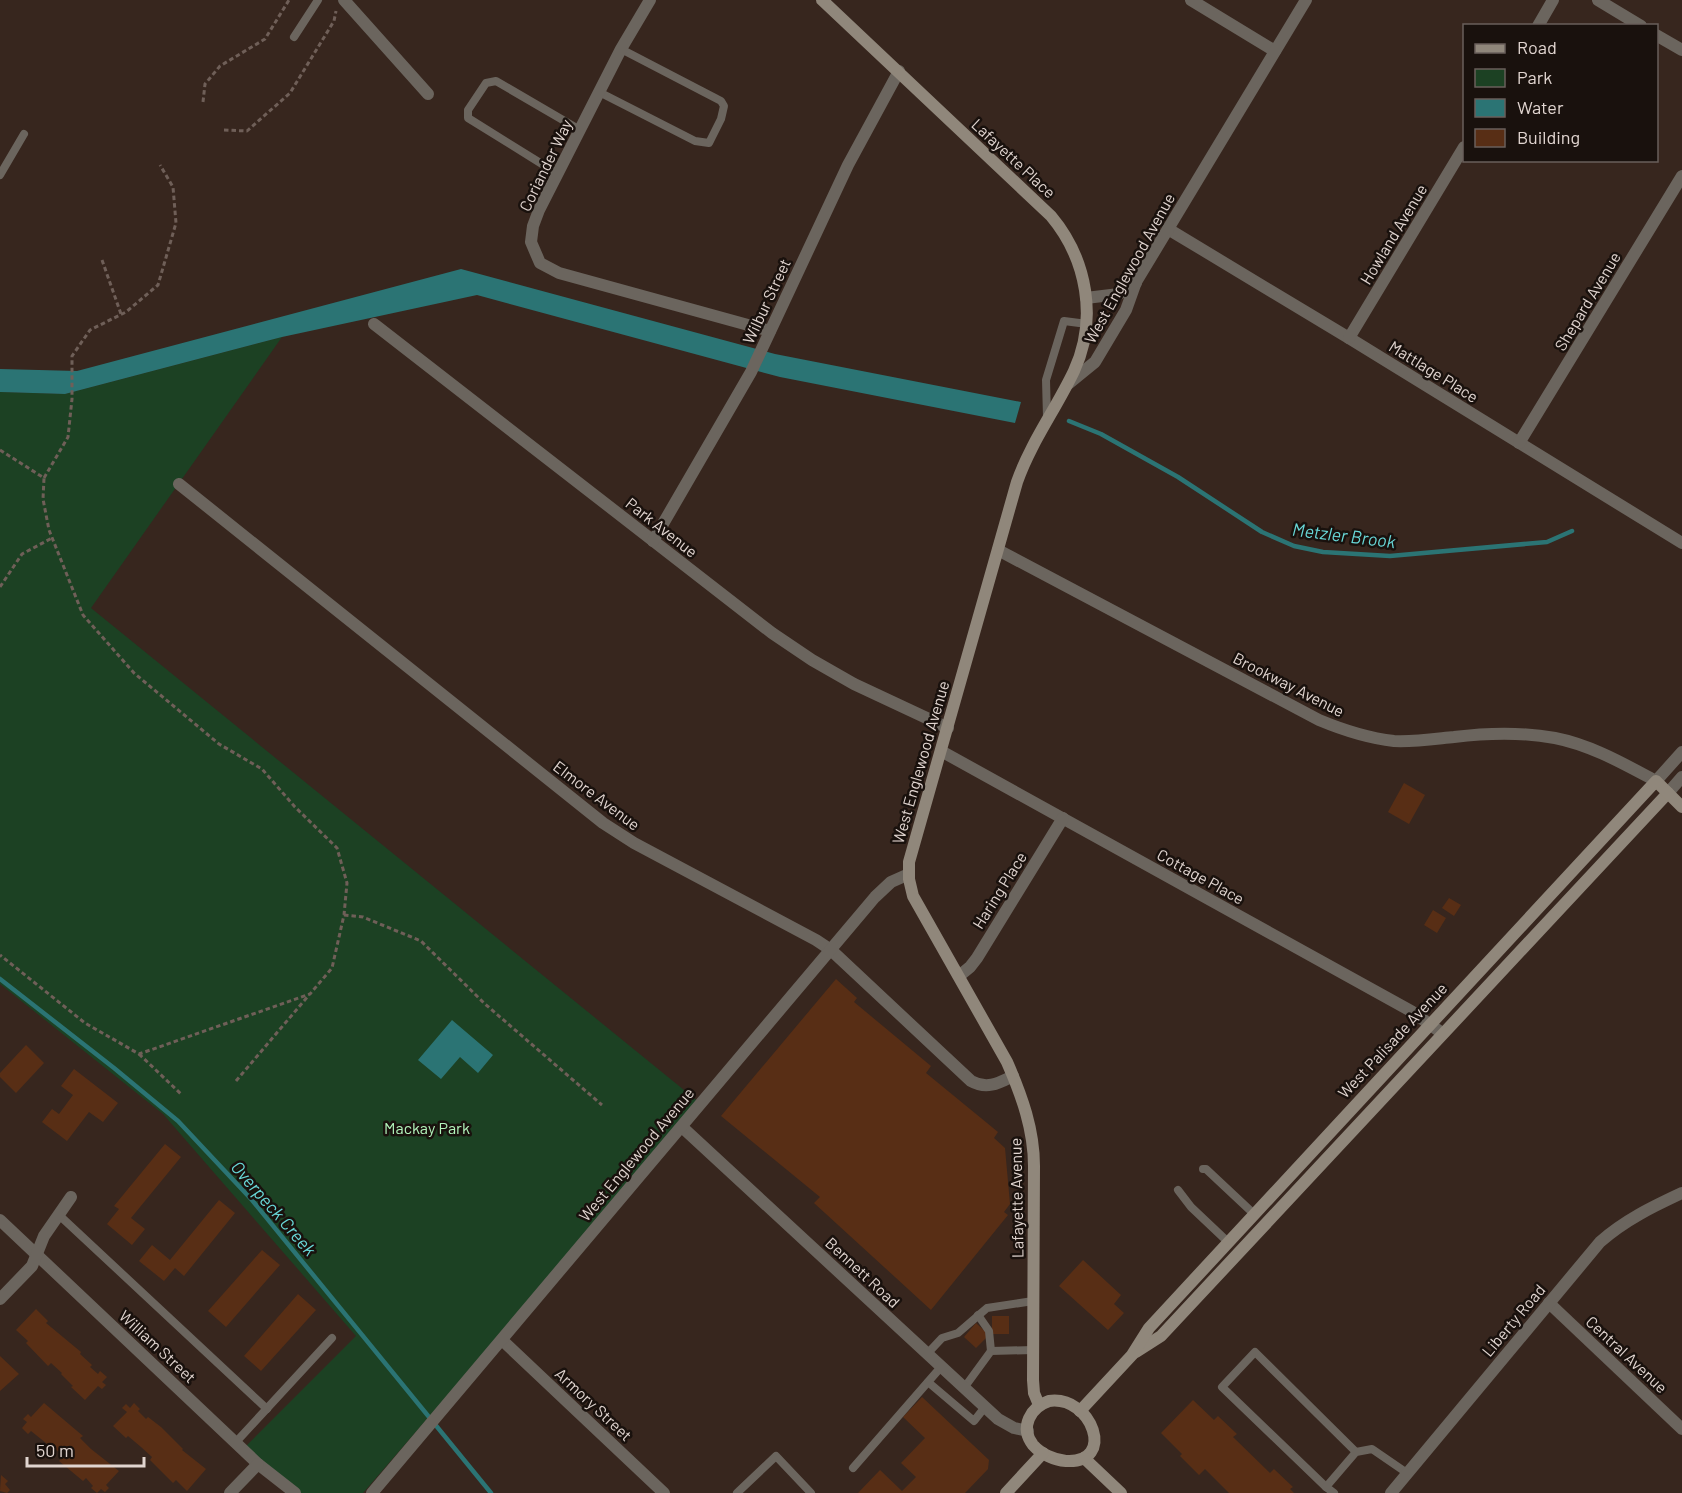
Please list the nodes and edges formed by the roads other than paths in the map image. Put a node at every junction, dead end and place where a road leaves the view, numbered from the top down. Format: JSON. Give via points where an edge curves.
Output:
{"nodes":[{"id":1,"x":318,"y":0,"type":"edge"},
{"id":2,"x":344,"y":0,"type":"edge"},
{"id":3,"x":650,"y":0,"type":"edge"},
{"id":4,"x":822,"y":0,"type":"edge"},
{"id":5,"x":1191,"y":0,"type":"edge"},
{"id":6,"x":1306,"y":0,"type":"edge"},
{"id":7,"x":1553,"y":0,"type":"edge"},
{"id":8,"x":1598,"y":0,"type":"edge"},
{"id":9,"x":1539,"y":24,"type":"edge"},
{"id":10,"x":1638,"y":24,"type":"edge"},
{"id":11,"x":1658,"y":36,"type":"edge"},
{"id":12,"x":294,"y":37,"type":"dead end"},
{"id":13,"x":621,"y":49,"type":"junction"},
{"id":14,"x":1682,"y":50,"type":"edge"},
{"id":15,"x":1275,"y":51,"type":"junction"},
{"id":16,"x":899,"y":71,"type":"junction"},
{"id":17,"x":600,"y":92,"type":"junction"},
{"id":18,"x":428,"y":94,"type":"dead end"},
{"id":19,"x":580,"y":130,"type":"junction"},
{"id":20,"x":24,"y":134,"type":"dead end"},
{"id":21,"x":1463,"y":149,"type":"edge"},
{"id":22,"x":558,"y":174,"type":"junction"},
{"id":23,"x":0,"y":176,"type":"edge"},
{"id":24,"x":1682,"y":176,"type":"edge"},
{"id":25,"x":1168,"y":229,"type":"junction"},
{"id":26,"x":1136,"y":282,"type":"junction"},
{"id":27,"x":1086,"y":298,"type":"junction"},
{"id":28,"x":374,"y":324,"type":"dead end"},
{"id":29,"x":1087,"y":324,"type":"junction"},
{"id":30,"x":769,"y":333,"type":"junction"},
{"id":31,"x":1349,"y":338,"type":"junction"},
{"id":32,"x":1067,"y":385,"type":"junction"},
{"id":33,"x":1047,"y":418,"type":"junction"},
{"id":34,"x":1519,"y":443,"type":"junction"},
{"id":35,"x":179,"y":484,"type":"dead end"},
{"id":36,"x":653,"y":540,"type":"junction"},
{"id":37,"x":1682,"y":543,"type":"edge"},
{"id":38,"x":998,"y":550,"type":"junction"},
{"id":39,"x":948,"y":728,"type":"junction"},
{"id":40,"x":941,"y":751,"type":"junction"},
{"id":41,"x":1682,"y":752,"type":"edge"},
{"id":42,"x":1682,"y":777,"type":"edge"},
{"id":43,"x":1656,"y":781,"type":"junction"},
{"id":44,"x":1668,"y":793,"type":"junction"},
{"id":45,"x":1682,"y":807,"type":"edge"},
{"id":46,"x":1063,"y":818,"type":"junction"},
{"id":47,"x":909,"y":874,"type":"junction"},
{"id":48,"x":831,"y":950,"type":"junction"},
{"id":49,"x":959,"y":976,"type":"junction"},
{"id":50,"x":1430,"y":1024,"type":"junction"},
{"id":51,"x":1442,"y":1033,"type":"junction"},
{"id":52,"x":1013,"y":1076,"type":"junction"},
{"id":53,"x":682,"y":1127,"type":"junction"},
{"id":54,"x":1203,"y":1168,"type":"dead end"},
{"id":55,"x":1178,"y":1190,"type":"dead end"},
{"id":56,"x":1682,"y":1193,"type":"edge"},
{"id":57,"x":71,"y":1197,"type":"dead end"},
{"id":58,"x":1254,"y":1214,"type":"junction"},
{"id":59,"x":59,"y":1215,"type":"junction"},
{"id":60,"x":0,"y":1220,"type":"edge"},
{"id":61,"x":1241,"y":1227,"type":"junction"},
{"id":62,"x":1252,"y":1238,"type":"junction"},
{"id":63,"x":1228,"y":1242,"type":"junction"},
{"id":64,"x":36,"y":1254,"type":"junction"},
{"id":65,"x":0,"y":1299,"type":"edge"},
{"id":66,"x":1033,"y":1301,"type":"junction"},
{"id":67,"x":1549,"y":1303,"type":"junction"},
{"id":68,"x":978,"y":1315,"type":"junction"},
{"id":69,"x":332,"y":1338,"type":"dead end"},
{"id":70,"x":502,"y":1340,"type":"junction"},
{"id":71,"x":1033,"y":1350,"type":"junction"},
{"id":72,"x":991,"y":1351,"type":"junction"},
{"id":73,"x":927,"y":1354,"type":"junction"},
{"id":74,"x":1132,"y":1355,"type":"junction"},
{"id":75,"x":941,"y":1367,"type":"junction"},
{"id":76,"x":928,"y":1382,"type":"junction"},
{"id":77,"x":964,"y":1388,"type":"junction"},
{"id":78,"x":1039,"y":1405,"type":"junction"},
{"id":79,"x":985,"y":1407,"type":"junction"},
{"id":80,"x":267,"y":1408,"type":"junction"},
{"id":81,"x":1080,"y":1411,"type":"junction"},
{"id":82,"x":1682,"y":1429,"type":"edge"},
{"id":83,"x":1028,"y":1431,"type":"junction"},
{"id":84,"x":236,"y":1442,"type":"junction"},
{"id":85,"x":1356,"y":1452,"type":"junction"},
{"id":86,"x":1043,"y":1453,"type":"junction"},
{"id":87,"x":1084,"y":1458,"type":"junction"},
{"id":88,"x":258,"y":1464,"type":"junction"},
{"id":89,"x":853,"y":1468,"type":"dead end"},
{"id":90,"x":1407,"y":1473,"type":"junction"},
{"id":91,"x":1326,"y":1486,"type":"junction"},
{"id":92,"x":230,"y":1493,"type":"edge"},
{"id":93,"x":295,"y":1493,"type":"edge"},
{"id":94,"x":372,"y":1493,"type":"edge"},
{"id":95,"x":664,"y":1493,"type":"edge"},
{"id":96,"x":737,"y":1493,"type":"edge"},
{"id":97,"x":811,"y":1493,"type":"edge"},
{"id":98,"x":1006,"y":1493,"type":"edge"},
{"id":99,"x":1121,"y":1493,"type":"edge"},
{"id":100,"x":1334,"y":1493,"type":"edge"},
{"id":101,"x":1390,"y":1493,"type":"edge"}],
"edges":[{"from":1,"to":12,"type":"lane"},
{"from":2,"to":18,"type":"street"},
{"from":3,"to":13,"type":"street","name":"Coriander Way"},
{"from":4,"to":16,"type":"main road","name":"Lafayette Place"},
{"from":5,"to":15,"type":"street"},
{"from":6,"to":15,"type":"street","name":"West Englewood Avenue"},
{"from":7,"to":9,"type":"street"},
{"from":8,"to":10,"type":"street"},
{"from":11,"to":14,"type":"street"},
{"from":13,"to":17,"type":"street","name":"Coriander Way"},
{"from":13,"to":17,"type":"lane","via":[[721,101],[721,119],[709,143],[704,144]]},
{"from":15,"to":25,"type":"street","name":"West Englewood Avenue"},
{"from":16,"to":27,"type":"main road","name":"Lafayette Place","via":[[1058,224],[1080,266]]},
{"from":16,"to":30,"type":"street","name":"Wilbur Street","via":[[848,165]]},
{"from":17,"to":19,"type":"street","name":"Coriander Way"},
{"from":19,"to":22,"type":"street","name":"Coriander Way"},
{"from":19,"to":22,"type":"lane","via":[[496,81],[486,84],[468,110],[468,118]]},
{"from":20,"to":23,"type":"lane"},
{"from":21,"to":31,"type":"street","name":"Howland Avenue"},
{"from":22,"to":30,"type":"street","name":"Coriander Way","via":[[533,226],[531,242],[540,263],[559,273]]},
{"from":24,"to":34,"type":"street","name":"Shepard Avenue"},
{"from":25,"to":26,"type":"street","name":"West Englewood Avenue"},
{"from":25,"to":31,"type":"street","name":"Mattlage Place"},
{"from":26,"to":27,"type":"street","via":[[1119,294]]},
{"from":26,"to":32,"type":"street","name":"West Englewood Avenue","via":[[1126,310],[1095,362]]},
{"from":27,"to":29,"type":"main road","name":"Lafayette Place"},
{"from":28,"to":36,"type":"street","name":"Park Avenue"},
{"from":29,"to":32,"type":"main road","name":"Lafayette Place","via":[[1078,362]]},
{"from":29,"to":33,"type":"lane","via":[[1064,321],[1046,380]]},
{"from":30,"to":36,"type":"street","name":"Wilbur Street","via":[[751,372]]},
{"from":31,"to":34,"type":"street","name":"Mattlage Place"},
{"from":32,"to":33,"type":"main road","name":"West Englewood Avenue"},
{"from":33,"to":38,"type":"main road","name":"West Englewood Avenue","via":[[1021,471]]},
{"from":34,"to":37,"type":"street","name":"Mattlage Place"},
{"from":35,"to":48,"type":"street","name":"Elmore Avenue","via":[[603,824]]},
{"from":36,"to":39,"type":"street","name":"Park Avenue","via":[[812,660],[871,693]]},
{"from":38,"to":39,"type":"main road","name":"West Englewood Avenue"},
{"from":38,"to":43,"type":"street","name":"Brookway Avenue","via":[[1346,731],[1396,741],[1488,734],[1554,738],[1586,747]]},
{"from":39,"to":40,"type":"main road","name":"West Englewood Avenue"},
{"from":40,"to":46,"type":"street","name":"Cottage Place"},
{"from":40,"to":47,"type":"main road","name":"West Englewood Avenue","via":[[912,848]]},
{"from":41,"to":43,"type":"street","name":"West Palisade Avenue"},
{"from":42,"to":44,"type":"street","name":"West Palisade Avenue"},
{"from":43,"to":44,"type":"main road"},
{"from":43,"to":50,"type":"main road","name":"West Palisade Avenue"},
{"from":44,"to":45,"type":"main road"},
{"from":44,"to":51,"type":"main road","name":"West Palisade Avenue"},
{"from":46,"to":49,"type":"street","name":"Haring Place","via":[[977,958]]},
{"from":46,"to":50,"type":"street","name":"Cottage Place"},
{"from":47,"to":48,"type":"street","name":"West Englewood Avenue","via":[[882,889]]},
{"from":47,"to":49,"type":"main road","name":"Lafayette Avenue","via":[[916,901]]},
{"from":48,"to":52,"type":"street","name":"Elmore Avenue","via":[[971,1081],[992,1086]]},
{"from":48,"to":53,"type":"street","name":"West Englewood Avenue"},
{"from":49,"to":52,"type":"main road","name":"Lafayette Avenue"},
{"from":50,"to":51,"type":"street","name":"Cottage Place"},
{"from":50,"to":58,"type":"main road","name":"West Palisade Avenue"},
{"from":51,"to":62,"type":"main road","name":"West Palisade Avenue"},
{"from":52,"to":66,"type":"main road","name":"Lafayette Avenue","via":[[1033,1143]]},
{"from":53,"to":70,"type":"street","name":"West Englewood Avenue"},
{"from":53,"to":73,"type":"street","name":"Bennett Road"},
{"from":54,"to":58,"type":"lane"},
{"from":55,"to":63,"type":"lane"},
{"from":56,"to":67,"type":"street","name":"Liberty Road","via":[[1618,1227],[1600,1242]]},
{"from":57,"to":59,"type":"street"},
{"from":58,"to":61,"type":"main road","name":"West Palisade Avenue"},
{"from":59,"to":64,"type":"street"},
{"from":59,"to":80,"type":"lane"},
{"from":60,"to":64,"type":"street","name":"William Street"},
{"from":61,"to":62,"type":"main road"},
{"from":61,"to":63,"type":"main road","name":"West Palisade Avenue"},
{"from":62,"to":74,"type":"main road","name":"West Palisade Avenue","via":[[1161,1336]]},
{"from":63,"to":74,"type":"main road","name":"West Palisade Avenue","via":[[1149,1328]]},
{"from":64,"to":65,"type":"street","via":[[32,1266]]},
{"from":64,"to":84,"type":"street","name":"William Street"},
{"from":66,"to":68,"type":"lane","via":[[987,1308]]},
{"from":66,"to":71,"type":"main road","name":"Lafayette Avenue"},
{"from":67,"to":82,"type":"street","name":"Central Avenue"},
{"from":67,"to":90,"type":"street","name":"Liberty Road"},
{"from":68,"to":72,"type":"lane","via":[[989,1331]]},
{"from":68,"to":73,"type":"lane","via":[[958,1333],[942,1338]]},
{"from":69,"to":80,"type":"lane"},
{"from":70,"to":94,"type":"street","name":"West Englewood Avenue"},
{"from":70,"to":95,"type":"street","name":"Armory Street"},
{"from":71,"to":72,"type":"lane"},
{"from":71,"to":78,"type":"main road","name":"Lafayette Avenue","via":[[1034,1388]]},
{"from":72,"to":77,"type":"lane"},
{"from":73,"to":75,"type":"street","name":"Bennett Road"},
{"from":74,"to":81,"type":"main road","name":"West Palisade Avenue"},
{"from":75,"to":76,"type":"lane"},
{"from":75,"to":77,"type":"street","name":"Bennett Road"},
{"from":76,"to":79,"type":"lane","via":[[974,1421]]},
{"from":76,"to":89,"type":"lane"},
{"from":77,"to":79,"type":"street","name":"Bennett Road"},
{"from":78,"to":81,"type":"main road","via":[[1060,1401]]},
{"from":78,"to":83,"type":"main road","via":[[1030,1415]]},
{"from":79,"to":83,"type":"street","name":"Bennett Road","via":[[1006,1424]]},
{"from":80,"to":84,"type":"lane"},
{"from":81,"to":87,"type":"main road","via":[[1095,1435],[1092,1449]]},
{"from":83,"to":86,"type":"main road","via":[[1032,1443]]},
{"from":84,"to":88,"type":"street","name":"William Street"},
{"from":85,"to":90,"type":"lane","via":[[1372,1449]]},
{"from":85,"to":91,"type":"lane"},
{"from":85,"to":91,"type":"lane","via":[[1255,1352],[1222,1387]]},
{"from":86,"to":87,"type":"main road","via":[[1060,1461]]},
{"from":86,"to":98,"type":"main road"},
{"from":87,"to":99,"type":"main road"},
{"from":88,"to":92,"type":"street"},
{"from":88,"to":93,"type":"street","name":"William Street"},
{"from":90,"to":101,"type":"street","name":"Liberty Road"},
{"from":91,"to":100,"type":"lane"},
{"from":96,"to":97,"type":"lane","via":[[776,1456]]}]}
